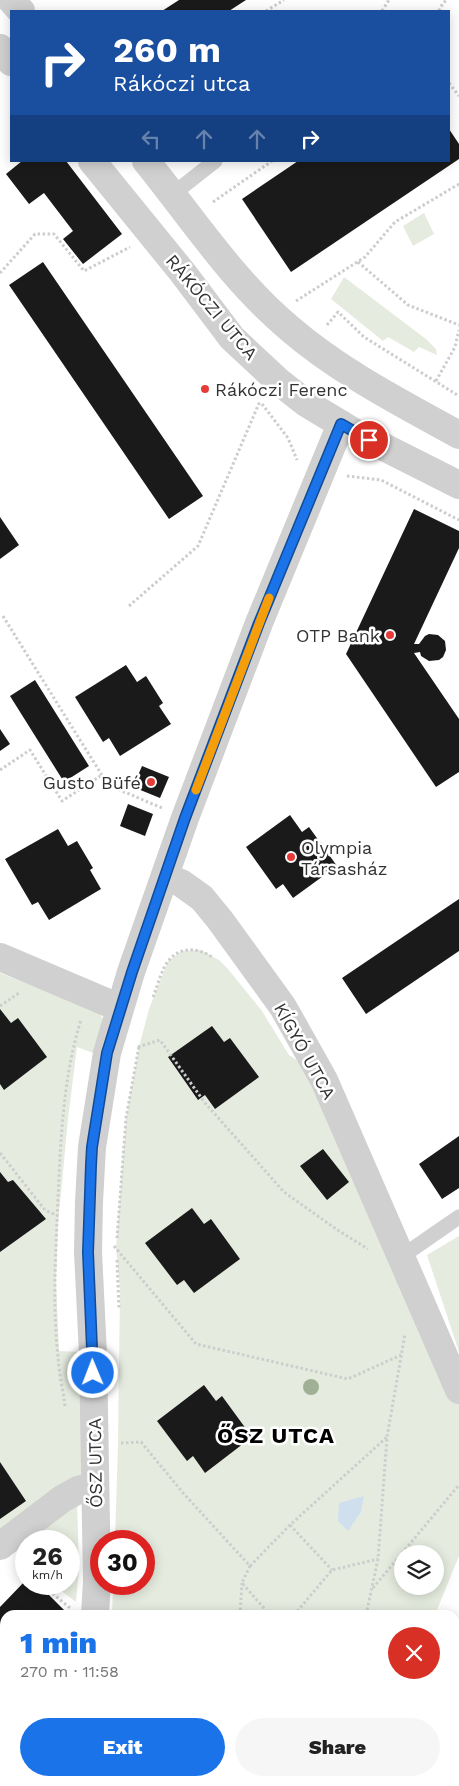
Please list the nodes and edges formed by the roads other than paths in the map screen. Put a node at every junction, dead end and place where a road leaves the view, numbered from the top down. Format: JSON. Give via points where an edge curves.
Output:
{"nodes":[{"id":1,"x":11,"y":0,"type":"edge"},
{"id":2,"x":20,"y":10,"type":"edge"},
{"id":3,"x":0,"y":48,"type":"edge"},
{"id":4,"x":10,"y":61,"type":"edge"},
{"id":5,"x":93,"y":162,"type":"edge"},
{"id":6,"x":147,"y":162,"type":"edge"},
{"id":7,"x":214,"y":162,"type":"edge"},
{"id":8,"x":173,"y":194,"type":"junction"},
{"id":9,"x":341,"y":424,"type":"junction"},
{"id":10,"x":459,"y":436,"type":"edge"},
{"id":11,"x":459,"y":485,"type":"edge"},
{"id":12,"x":165,"y":877,"type":"junction"},
{"id":13,"x":0,"y":957,"type":"edge"},
{"id":14,"x":120,"y":1008,"type":"junction"},
{"id":15,"x":459,"y":1217,"type":"edge"},
{"id":16,"x":400,"y":1254,"type":"junction"},
{"id":17,"x":459,"y":1390,"type":"edge"},
{"id":18,"x":95,"y":1486,"type":"junction"},
{"id":19,"x":0,"y":1546,"type":"edge"},
{"id":20,"x":84,"y":1610,"type":"edge"}],
"edges":[{"from":1,"to":2,"type":"street"},
{"from":3,"to":4,"type":"street"},
{"from":5,"to":9,"type":"street","name":"RÁKÓCZI UTCA","via":[[232,338],[278,381]]},
{"from":6,"to":8,"type":"street"},
{"from":7,"to":8,"type":"lane"},
{"from":8,"to":10,"type":"street","via":[[226,264],[288,327],[331,360]]},
{"from":9,"to":11,"type":"street","name":"RÁKÓCZI UTCA"},
{"from":9,"to":12,"type":"street","name":"ŐSZ UTCA","via":[[259,623]]},
{"from":12,"to":14,"type":"street","name":"ŐSZ UTCA"},
{"from":12,"to":16,"type":"street","name":"KÍGYÓ UTCA","via":[[181,883],[202,898],[283,1007],[324,1080]]},
{"from":13,"to":14,"type":"street"},
{"from":14,"to":18,"type":"street","name":"ŐSZ UTCA","via":[[107,1053],[92,1147],[88,1252]]},
{"from":15,"to":16,"type":"lane"},
{"from":16,"to":17,"type":"street","name":"KÍGYÓ UTCA"},
{"from":18,"to":19,"type":"street","via":[[62,1498]]},
{"from":18,"to":20,"type":"street","name":"ŐSZ UTCA","via":[[97,1581]]}]}
